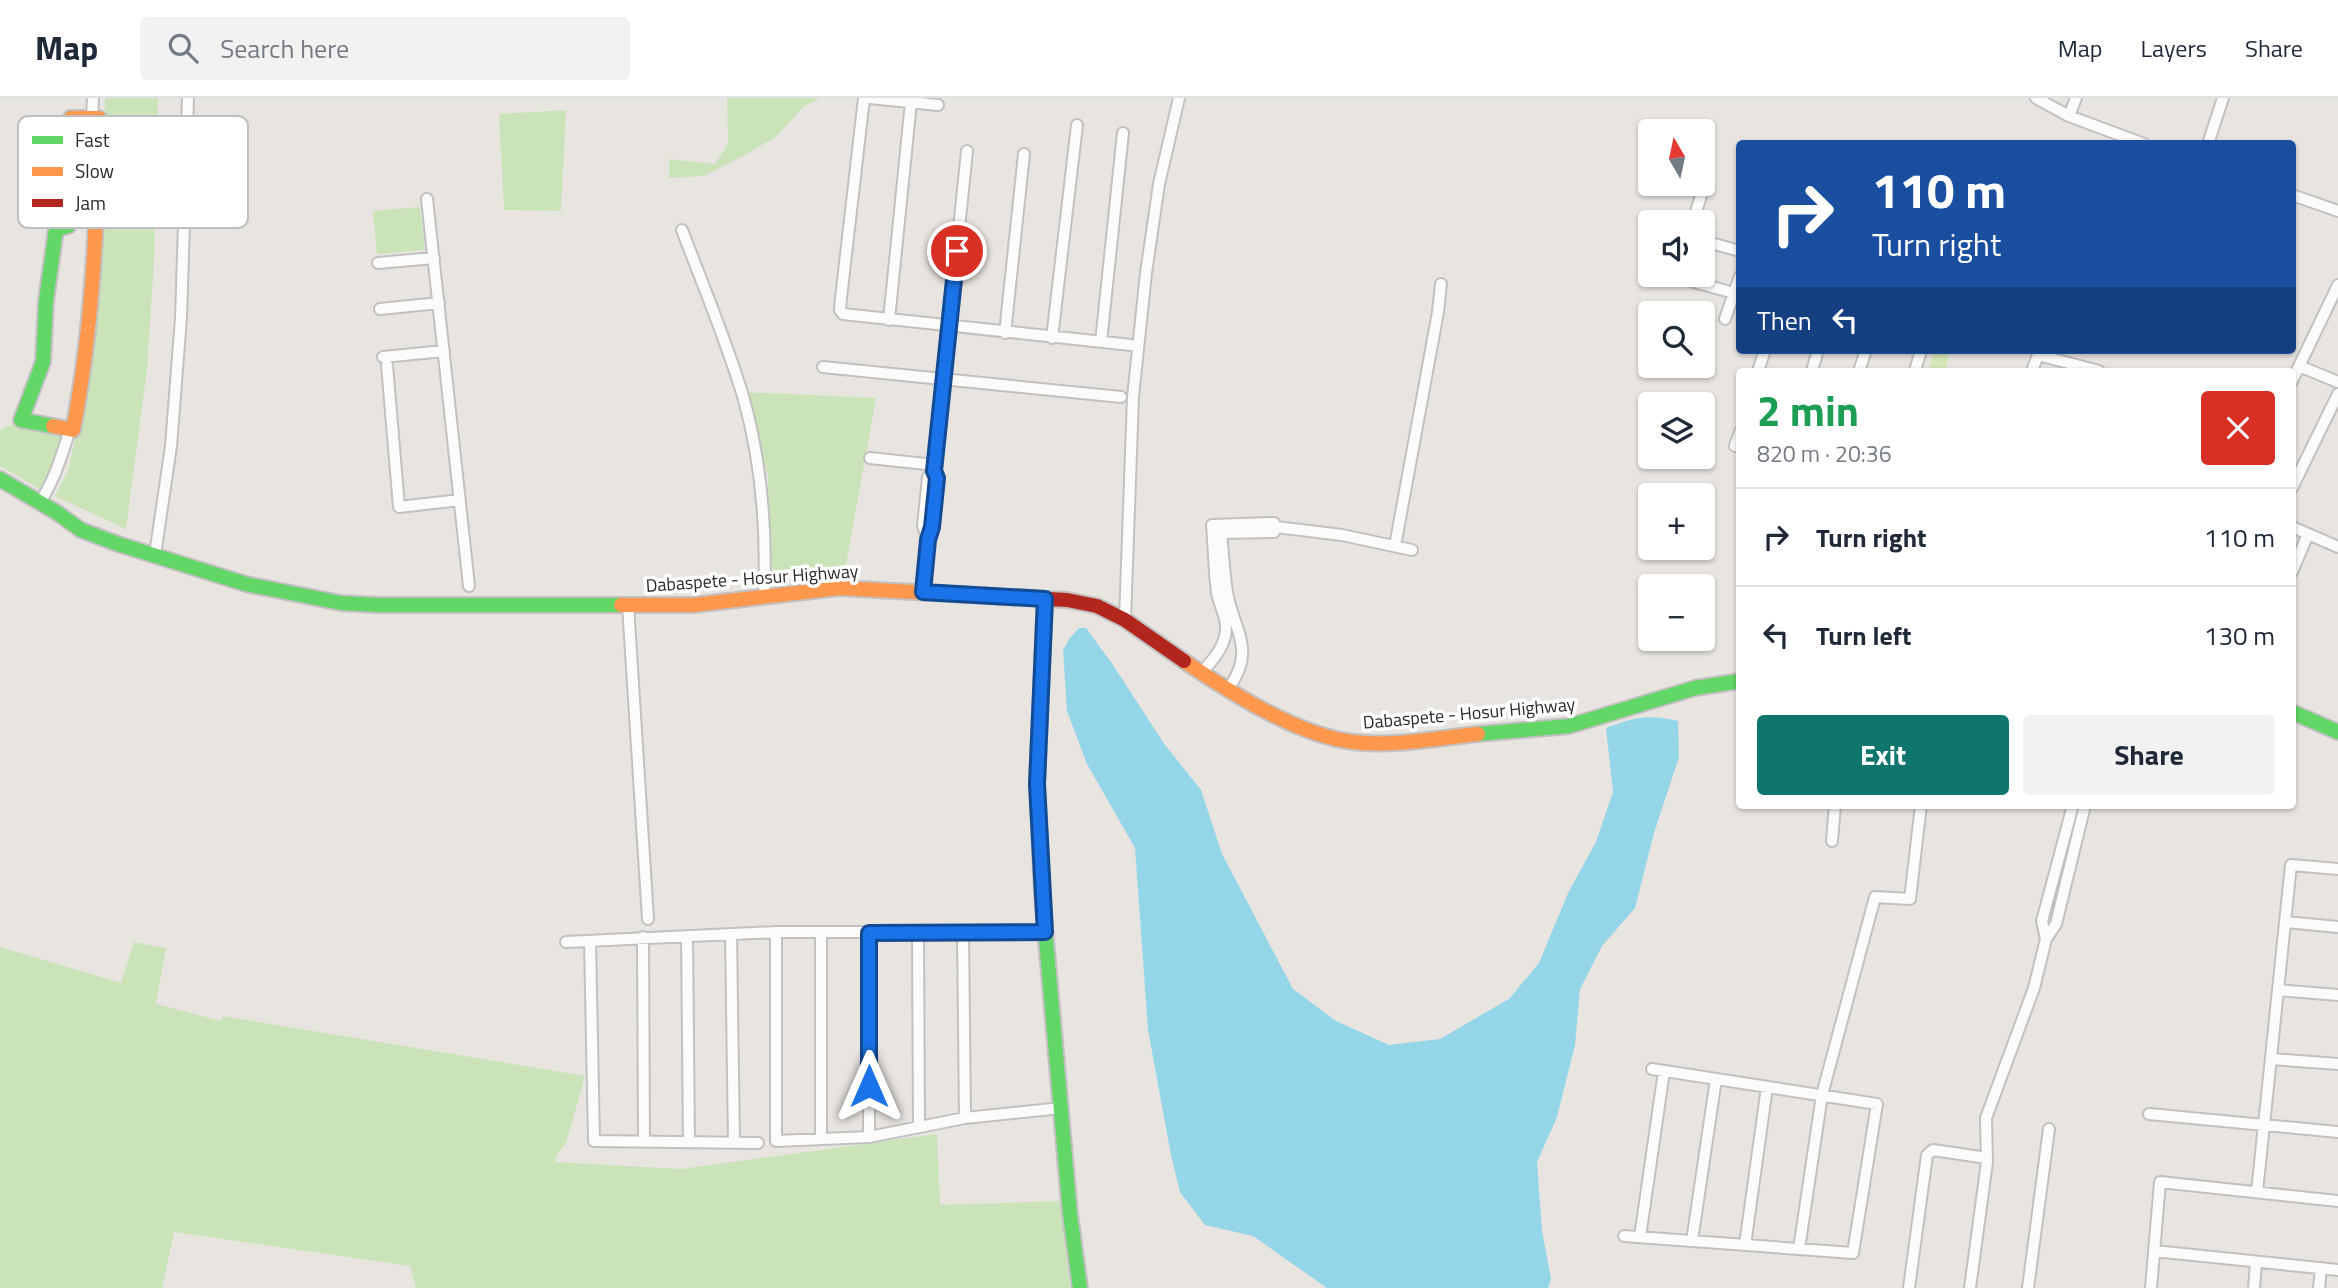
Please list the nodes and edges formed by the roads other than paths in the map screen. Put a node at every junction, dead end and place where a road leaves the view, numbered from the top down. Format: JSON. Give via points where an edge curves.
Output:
{"nodes":[{"id":1,"x":93,"y":98,"type":"edge"},
{"id":2,"x":188,"y":98,"type":"edge"},
{"id":3,"x":864,"y":98,"type":"edge"},
{"id":4,"x":870,"y":98,"type":"edge"},
{"id":5,"x":1179,"y":98,"type":"edge"},
{"id":6,"x":2036,"y":98,"type":"edge"},
{"id":7,"x":2076,"y":98,"type":"edge"},
{"id":8,"x":2223,"y":98,"type":"edge"},
{"id":9,"x":911,"y":102,"type":"junction"},
{"id":10,"x":939,"y":105,"type":"dead end"},
{"id":11,"x":92,"y":116,"type":"edge"},
{"id":12,"x":187,"y":116,"type":"edge"},
{"id":13,"x":2069,"y":116,"type":"junction"},
{"id":14,"x":1077,"y":124,"type":"dead end"},
{"id":15,"x":1123,"y":133,"type":"dead end"},
{"id":16,"x":2133,"y":140,"type":"edge"},
{"id":17,"x":2209,"y":140,"type":"edge"},
{"id":18,"x":967,"y":151,"type":"dead end"},
{"id":19,"x":1024,"y":153,"type":"dead end"},
{"id":20,"x":2296,"y":196,"type":"edge"},
{"id":21,"x":427,"y":199,"type":"dead end"},
{"id":22,"x":2338,"y":211,"type":"edge"},
{"id":23,"x":60,"y":228,"type":"edge"},
{"id":24,"x":96,"y":228,"type":"edge"},
{"id":25,"x":184,"y":228,"type":"edge"},
{"id":26,"x":682,"y":230,"type":"dead end"},
{"id":27,"x":1715,"y":245,"type":"edge"},
{"id":28,"x":1736,"y":250,"type":"edge"},
{"id":29,"x":434,"y":258,"type":"junction"},
{"id":30,"x":378,"y":263,"type":"dead end"},
{"id":31,"x":1441,"y":284,"type":"dead end"},
{"id":32,"x":2338,"y":285,"type":"edge"},
{"id":33,"x":1712,"y":287,"type":"edge"},
{"id":34,"x":1736,"y":287,"type":"edge"},
{"id":35,"x":1734,"y":293,"type":"junction"},
{"id":36,"x":439,"y":303,"type":"junction"},
{"id":37,"x":380,"y":309,"type":"dead end"},
{"id":38,"x":1724,"y":319,"type":"dead end"},
{"id":39,"x":889,"y":320,"type":"junction"},
{"id":40,"x":950,"y":326,"type":"junction"},
{"id":41,"x":1006,"y":332,"type":"junction"},
{"id":42,"x":1052,"y":338,"type":"junction"},
{"id":43,"x":1101,"y":342,"type":"junction"},
{"id":44,"x":1131,"y":345,"type":"dead end"},
{"id":45,"x":444,"y":351,"type":"junction"},
{"id":46,"x":2299,"y":366,"type":"junction"},
{"id":47,"x":823,"y":367,"type":"dead end"},
{"id":48,"x":2033,"y":368,"type":"edge"},
{"id":49,"x":2083,"y":368,"type":"edge"},
{"id":50,"x":2296,"y":372,"type":"edge"},
{"id":51,"x":944,"y":378,"type":"junction"},
{"id":52,"x":2338,"y":382,"type":"edge"},
{"id":53,"x":2338,"y":394,"type":"edge"},
{"id":54,"x":1121,"y":397,"type":"dead end"},
{"id":55,"x":70,"y":429,"type":"junction"},
{"id":56,"x":870,"y":458,"type":"dead end"},
{"id":57,"x":934,"y":468,"type":"junction"},
{"id":58,"x":0,"y":479,"type":"edge"},
{"id":59,"x":2296,"y":480,"type":"edge"},
{"id":60,"x":460,"y":500,"type":"junction"},
{"id":61,"x":40,"y":502,"type":"junction"},
{"id":62,"x":1276,"y":527,"type":"junction"},
{"id":63,"x":2296,"y":529,"type":"edge"},
{"id":64,"x":2308,"y":534,"type":"junction"},
{"id":65,"x":2337,"y":544,"type":"edge"},
{"id":66,"x":1395,"y":546,"type":"junction"},
{"id":67,"x":1412,"y":550,"type":"dead end"},
{"id":68,"x":155,"y":555,"type":"junction"},
{"id":69,"x":2296,"y":562,"type":"edge"},
{"id":70,"x":468,"y":586,"type":"dead end"},
{"id":71,"x":923,"y":592,"type":"junction"},
{"id":72,"x":764,"y":597,"type":"junction"},
{"id":73,"x":1045,"y":599,"type":"junction"},
{"id":74,"x":628,"y":605,"type":"junction"},
{"id":75,"x":1125,"y":620,"type":"junction"},
{"id":76,"x":1202,"y":672,"type":"junction"},
{"id":77,"x":1736,"y":681,"type":"edge"},
{"id":78,"x":1228,"y":689,"type":"junction"},
{"id":79,"x":2296,"y":714,"type":"edge"},
{"id":80,"x":2338,"y":732,"type":"edge"},
{"id":81,"x":1835,"y":809,"type":"edge"},
{"id":82,"x":1921,"y":809,"type":"edge"},
{"id":83,"x":2072,"y":809,"type":"edge"},
{"id":84,"x":2084,"y":809,"type":"edge"},
{"id":85,"x":1832,"y":841,"type":"dead end"},
{"id":86,"x":2338,"y":869,"type":"edge"},
{"id":87,"x":648,"y":919,"type":"dead end"},
{"id":88,"x":2285,"y":922,"type":"junction"},
{"id":89,"x":2338,"y":927,"type":"edge"},
{"id":90,"x":776,"y":932,"type":"junction"},
{"id":91,"x":1045,"y":932,"type":"junction"},
{"id":92,"x":821,"y":933,"type":"junction"},
{"id":93,"x":869,"y":933,"type":"junction"},
{"id":94,"x":918,"y":933,"type":"junction"},
{"id":95,"x":963,"y":933,"type":"junction"},
{"id":96,"x":731,"y":934,"type":"junction"},
{"id":97,"x":687,"y":936,"type":"junction"},
{"id":98,"x":643,"y":937,"type":"junction"},
{"id":99,"x":2046,"y":939,"type":"junction"},
{"id":100,"x":590,"y":941,"type":"junction"},
{"id":101,"x":566,"y":942,"type":"dead end"},
{"id":102,"x":2278,"y":990,"type":"junction"},
{"id":103,"x":2338,"y":995,"type":"edge"},
{"id":104,"x":2271,"y":1059,"type":"junction"},
{"id":105,"x":2338,"y":1064,"type":"edge"},
{"id":106,"x":1652,"y":1069,"type":"dead end"},
{"id":107,"x":1664,"y":1071,"type":"junction"},
{"id":108,"x":1716,"y":1079,"type":"junction"},
{"id":109,"x":1767,"y":1087,"type":"junction"},
{"id":110,"x":1822,"y":1096,"type":"junction"},
{"id":111,"x":1061,"y":1108,"type":"junction"},
{"id":112,"x":2149,"y":1114,"type":"dead end"},
{"id":113,"x":965,"y":1118,"type":"junction"},
{"id":114,"x":2264,"y":1126,"type":"junction"},
{"id":115,"x":919,"y":1127,"type":"junction"},
{"id":116,"x":2049,"y":1129,"type":"dead end"},
{"id":117,"x":2338,"y":1132,"type":"edge"},
{"id":118,"x":869,"y":1137,"type":"junction"},
{"id":119,"x":821,"y":1139,"type":"junction"},
{"id":120,"x":644,"y":1142,"type":"junction"},
{"id":121,"x":689,"y":1142,"type":"junction"},
{"id":122,"x":734,"y":1143,"type":"junction"},
{"id":123,"x":758,"y":1143,"type":"dead end"},
{"id":124,"x":1987,"y":1158,"type":"junction"},
{"id":125,"x":2257,"y":1192,"type":"junction"},
{"id":126,"x":2338,"y":1201,"type":"edge"},
{"id":127,"x":1624,"y":1236,"type":"dead end"},
{"id":128,"x":1640,"y":1237,"type":"junction"},
{"id":129,"x":1692,"y":1241,"type":"junction"},
{"id":130,"x":1745,"y":1245,"type":"junction"},
{"id":131,"x":1799,"y":1249,"type":"junction"},
{"id":132,"x":2154,"y":1251,"type":"junction"},
{"id":133,"x":2256,"y":1262,"type":"junction"},
{"id":134,"x":2321,"y":1268,"type":"junction"},
{"id":135,"x":2338,"y":1270,"type":"edge"},
{"id":136,"x":1080,"y":1288,"type":"edge"},
{"id":137,"x":1909,"y":1288,"type":"edge"},
{"id":138,"x":1970,"y":1288,"type":"edge"},
{"id":139,"x":2028,"y":1288,"type":"edge"},
{"id":140,"x":2151,"y":1288,"type":"edge"},
{"id":141,"x":2254,"y":1288,"type":"edge"},
{"id":142,"x":2319,"y":1288,"type":"edge"}],
"edges":[{"from":1,"to":11,"type":"street"},
{"from":2,"to":12,"type":"street"},
{"from":3,"to":39,"type":"street","via":[[840,310]]},
{"from":4,"to":9,"type":"street"},
{"from":5,"to":75,"type":"street","via":[[1159,184],[1136,370]]},
{"from":6,"to":13,"type":"street"},
{"from":7,"to":13,"type":"street"},
{"from":8,"to":17,"type":"street"},
{"from":9,"to":10,"type":"street"},
{"from":9,"to":39,"type":"street"},
{"from":13,"to":16,"type":"street"},
{"from":14,"to":42,"type":"street"},
{"from":15,"to":43,"type":"street"},
{"from":18,"to":40,"type":"street"},
{"from":19,"to":41,"type":"street"},
{"from":20,"to":22,"type":"street"},
{"from":21,"to":29,"type":"street"},
{"from":23,"to":55,"type":"main road","via":[[56,229],[46,301],[43,362],[21,420]]},
{"from":24,"to":55,"type":"main road","via":[[94,302],[79,404]]},
{"from":25,"to":68,"type":"street","via":[[171,446]]},
{"from":26,"to":72,"type":"street","via":[[743,395],[752,434],[762,492]]},
{"from":27,"to":28,"type":"street"},
{"from":29,"to":30,"type":"street"},
{"from":29,"to":36,"type":"street"},
{"from":31,"to":66,"type":"street"},
{"from":32,"to":46,"type":"street"},
{"from":33,"to":35,"type":"street"},
{"from":34,"to":35,"type":"street"},
{"from":35,"to":38,"type":"street"},
{"from":36,"to":37,"type":"street"},
{"from":36,"to":45,"type":"street"},
{"from":39,"to":40,"type":"street"},
{"from":40,"to":41,"type":"street"},
{"from":40,"to":51,"type":"street"},
{"from":41,"to":42,"type":"street"},
{"from":42,"to":43,"type":"street"},
{"from":43,"to":44,"type":"street"},
{"from":45,"to":60,"type":"street"},
{"from":45,"to":60,"type":"street","via":[[385,361],[399,507]]},
{"from":46,"to":50,"type":"street"},
{"from":46,"to":52,"type":"street"},
{"from":47,"to":51,"type":"street"},
{"from":48,"to":49,"type":"street","via":[[2038,355]]},
{"from":51,"to":54,"type":"street"},
{"from":51,"to":57,"type":"street"},
{"from":53,"to":59,"type":"street"},
{"from":55,"to":61,"type":"street","via":[[59,465]]},
{"from":56,"to":57,"type":"street"},
{"from":57,"to":71,"type":"street","via":[[935,503]]},
{"from":58,"to":61,"type":"main road","name":"Dabaspete - Hosur Highway"},
{"from":60,"to":70,"type":"street"},
{"from":61,"to":68,"type":"main road","name":"Dabaspete - Hosur Highway","via":[[81,530]]},
{"from":62,"to":66,"type":"street"},
{"from":62,"to":76,"type":"street","via":[[1274,523],[1212,525],[1217,595],[1226,631],[1215,658]]},
{"from":62,"to":78,"type":"street","via":[[1274,532],[1221,533],[1227,593],[1243,658],[1239,675]]},
{"from":63,"to":64,"type":"street"},
{"from":64,"to":65,"type":"street"},
{"from":64,"to":69,"type":"street"},
{"from":66,"to":67,"type":"street"},
{"from":68,"to":74,"type":"main road","name":"Dabaspete - Hosur Highway","via":[[246,584],[341,603]]},
{"from":71,"to":72,"type":"main road","name":"Dabaspete - Hosur Highway","via":[[839,588]]},
{"from":71,"to":73,"type":"main road","name":"Dabaspete - Hosur Highway"},
{"from":72,"to":74,"type":"main road","name":"Dabaspete - Hosur Highway","via":[[693,605]]},
{"from":73,"to":75,"type":"main road","name":"Dabaspete - Hosur Highway","via":[[1097,606]]},
{"from":73,"to":91,"type":"main road","via":[[1037,784]]},
{"from":74,"to":87,"type":"street"},
{"from":75,"to":76,"type":"main road","name":"Dabaspete - Hosur Highway"},
{"from":76,"to":78,"type":"main road","name":"Dabaspete - Hosur Highway"},
{"from":77,"to":78,"type":"main road","name":"Dabaspete - Hosur Highway","via":[[1685,689],[1569,726],[1383,743],[1330,738]]},
{"from":79,"to":80,"type":"main road"},
{"from":81,"to":85,"type":"street"},
{"from":82,"to":110,"type":"street","via":[[1910,899],[1875,897]]},
{"from":83,"to":99,"type":"street","via":[[2042,921]]},
{"from":84,"to":99,"type":"street","via":[[2056,924]]},
{"from":86,"to":88,"type":"street","via":[[2291,864]]},
{"from":88,"to":89,"type":"street"},
{"from":88,"to":102,"type":"street"},
{"from":90,"to":92,"type":"street"},
{"from":90,"to":96,"type":"street"},
{"from":90,"to":119,"type":"street","via":[[776,1141]]},
{"from":91,"to":95,"type":"street"},
{"from":91,"to":111,"type":"main road"},
{"from":92,"to":93,"type":"street"},
{"from":92,"to":119,"type":"street"},
{"from":93,"to":94,"type":"street"},
{"from":93,"to":118,"type":"street"},
{"from":94,"to":95,"type":"street"},
{"from":94,"to":115,"type":"street"},
{"from":95,"to":113,"type":"street"},
{"from":96,"to":97,"type":"street"},
{"from":96,"to":122,"type":"street"},
{"from":97,"to":98,"type":"street"},
{"from":97,"to":121,"type":"street"},
{"from":98,"to":100,"type":"street"},
{"from":98,"to":120,"type":"street"},
{"from":99,"to":124,"type":"street","via":[[2034,988],[1987,1114]]},
{"from":100,"to":101,"type":"street"},
{"from":100,"to":120,"type":"street","via":[[594,1141]]},
{"from":102,"to":103,"type":"street"},
{"from":102,"to":104,"type":"street"},
{"from":104,"to":105,"type":"street"},
{"from":104,"to":114,"type":"street"},
{"from":106,"to":107,"type":"street"},
{"from":107,"to":108,"type":"street"},
{"from":107,"to":128,"type":"street"},
{"from":108,"to":109,"type":"street"},
{"from":108,"to":129,"type":"street"},
{"from":109,"to":110,"type":"street"},
{"from":109,"to":130,"type":"street"},
{"from":110,"to":131,"type":"street"},
{"from":110,"to":131,"type":"street","via":[[1877,1104],[1853,1253]]},
{"from":111,"to":113,"type":"street"},
{"from":111,"to":136,"type":"main road"},
{"from":112,"to":114,"type":"street"},
{"from":113,"to":115,"type":"street"},
{"from":114,"to":117,"type":"street"},
{"from":114,"to":125,"type":"street"},
{"from":115,"to":118,"type":"street"},
{"from":116,"to":139,"type":"street"},
{"from":118,"to":119,"type":"street"},
{"from":120,"to":121,"type":"street"},
{"from":121,"to":122,"type":"street"},
{"from":122,"to":123,"type":"street"},
{"from":124,"to":137,"type":"street","via":[[1933,1150],[1927,1155]]},
{"from":124,"to":138,"type":"street"},
{"from":125,"to":126,"type":"street"},
{"from":125,"to":132,"type":"street","via":[[2160,1182]]},
{"from":127,"to":128,"type":"street"},
{"from":128,"to":129,"type":"street"},
{"from":129,"to":130,"type":"street"},
{"from":130,"to":131,"type":"street"},
{"from":132,"to":133,"type":"street"},
{"from":132,"to":140,"type":"street"},
{"from":133,"to":134,"type":"street"},
{"from":133,"to":141,"type":"street"},
{"from":134,"to":135,"type":"street"},
{"from":134,"to":142,"type":"street"}]}
